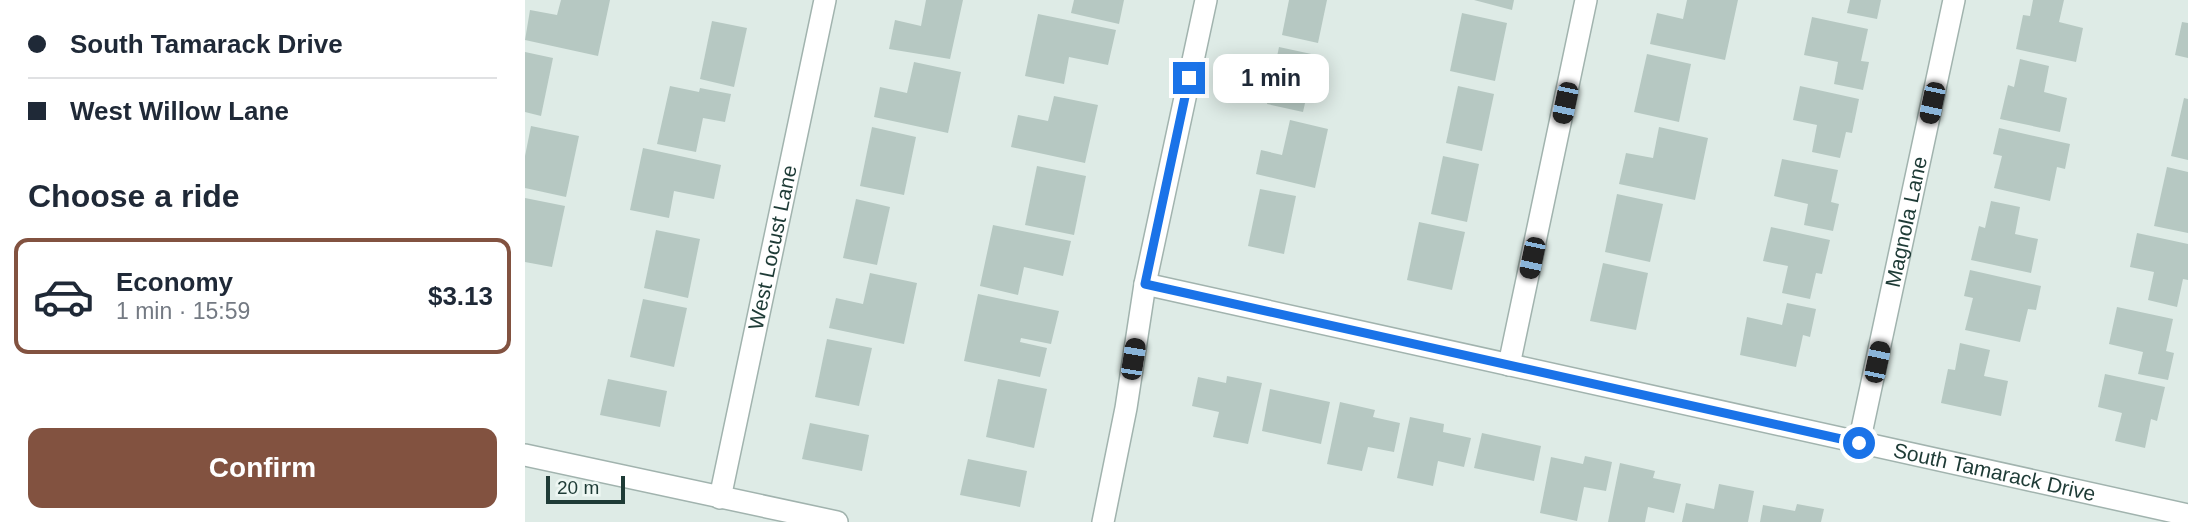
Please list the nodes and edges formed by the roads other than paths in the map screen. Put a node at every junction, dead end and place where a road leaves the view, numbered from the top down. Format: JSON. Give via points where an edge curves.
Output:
{"nodes":[{"id":1,"x":825,"y":0,"type":"edge"},
{"id":2,"x":1206,"y":0,"type":"edge"},
{"id":3,"x":1586,"y":0,"type":"edge"},
{"id":4,"x":1954,"y":0,"type":"edge"},
{"id":5,"x":1145,"y":284,"type":"junction"},
{"id":6,"x":1509,"y":365,"type":"junction"},
{"id":7,"x":1859,"y":443,"type":"junction"},
{"id":8,"x":525,"y":456,"type":"edge"},
{"id":9,"x":720,"y":498,"type":"junction"},
{"id":10,"x":2188,"y":515,"type":"edge"},
{"id":11,"x":837,"y":522,"type":"edge"},
{"id":12,"x":1103,"y":522,"type":"edge"}],
"edges":[{"from":1,"to":9,"type":"street","name":"West Locust Lane"},
{"from":2,"to":5,"type":"street"},
{"from":3,"to":6,"type":"street"},
{"from":4,"to":7,"type":"street","name":"Magnola Lane"},
{"from":5,"to":6,"type":"street","name":"South Tamarack Drive"},
{"from":5,"to":12,"type":"street"},
{"from":6,"to":7,"type":"street","name":"South Tamarack Drive"},
{"from":7,"to":10,"type":"street","name":"South Tamarack Drive"},
{"from":8,"to":9,"type":"street"},
{"from":9,"to":11,"type":"street"}]}
